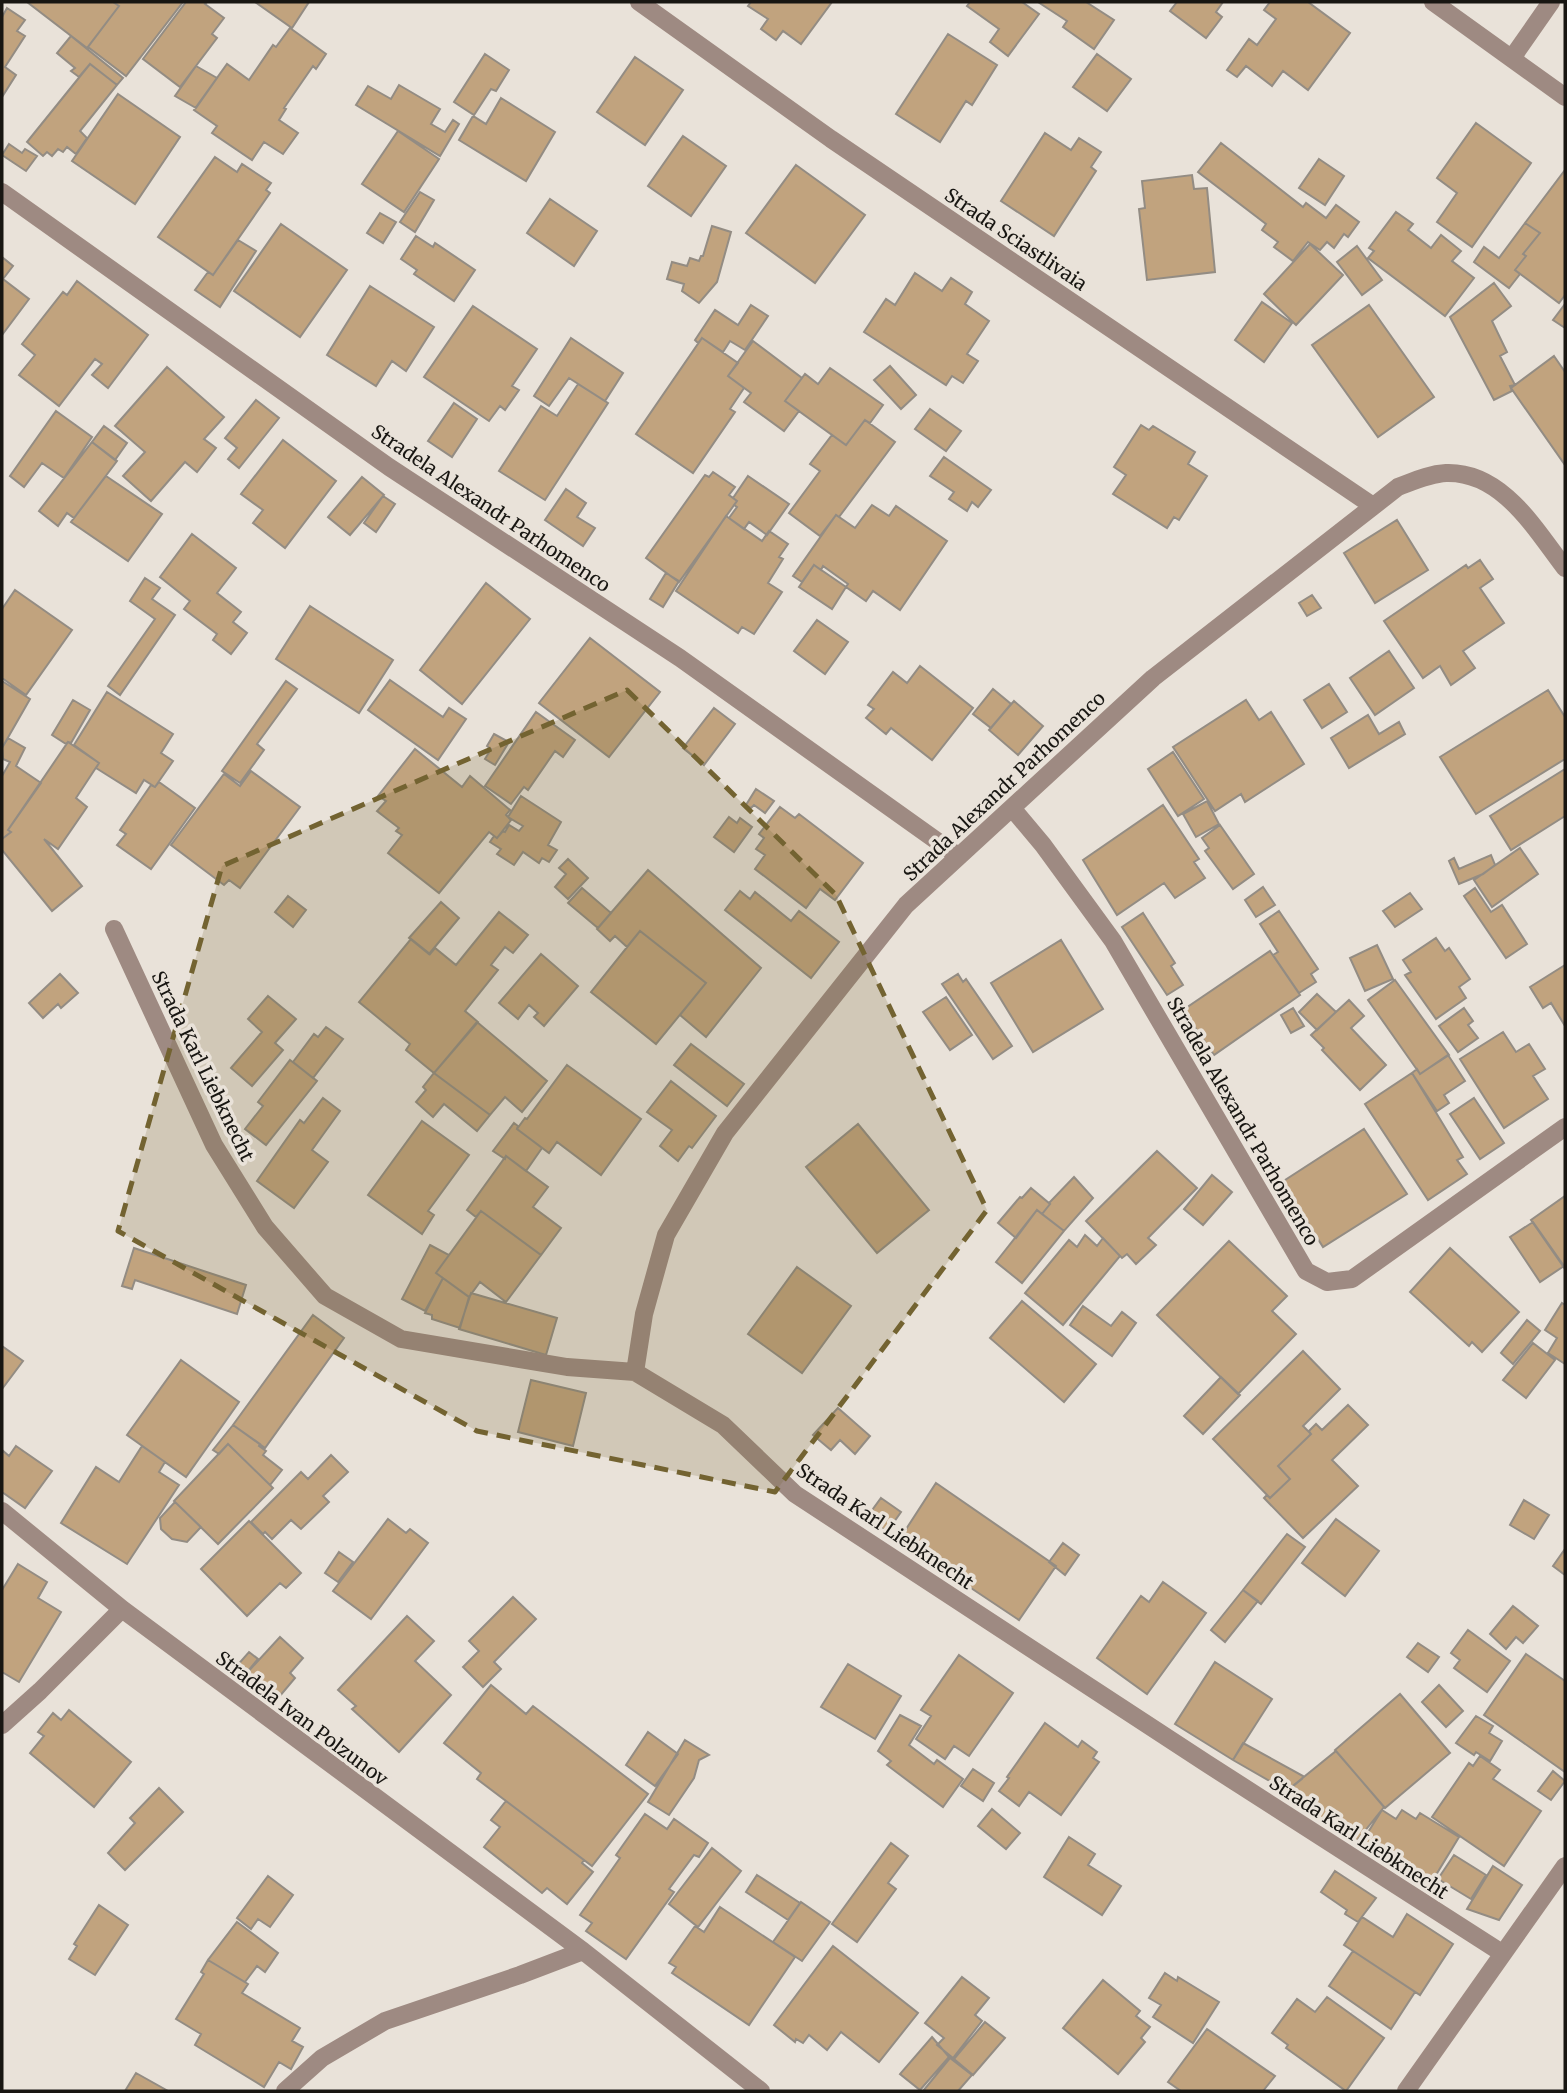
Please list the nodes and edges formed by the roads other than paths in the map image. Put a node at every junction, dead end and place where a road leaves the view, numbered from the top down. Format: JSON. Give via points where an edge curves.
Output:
{"nodes":[{"id":1,"x":639,"y":2,"type":"edge"},
{"id":2,"x":1433,"y":2,"type":"edge"},
{"id":3,"x":1550,"y":2,"type":"edge"},
{"id":4,"x":1512,"y":58,"type":"junction"},
{"id":5,"x":1565,"y":97,"type":"edge"},
{"id":6,"x":2,"y":192,"type":"edge"},
{"id":7,"x":1373,"y":506,"type":"junction"},
{"id":8,"x":1565,"y":568,"type":"edge"},
{"id":9,"x":1012,"y":808,"type":"junction"},
{"id":10,"x":958,"y":856,"type":"junction"},
{"id":11,"x":114,"y":929,"type":"dead end"},
{"id":12,"x":1565,"y":1126,"type":"edge"},
{"id":13,"x":635,"y":1372,"type":"junction"},
{"id":14,"x":2,"y":1511,"type":"edge"},
{"id":15,"x":122,"y":1609,"type":"junction"},
{"id":16,"x":2,"y":1725,"type":"edge"},
{"id":17,"x":1565,"y":1866,"type":"edge"},
{"id":18,"x":583,"y":1951,"type":"junction"},
{"id":19,"x":1502,"y":1953,"type":"junction"},
{"id":20,"x":285,"y":2091,"type":"edge"},
{"id":21,"x":761,"y":2091,"type":"edge"},
{"id":22,"x":1406,"y":2091,"type":"edge"}],
"edges":[{"from":1,"to":7,"type":"street","name":"Strada Sciastlivaia","via":[[831,139]]},
{"from":2,"to":4,"type":"street"},
{"from":3,"to":4,"type":"street"},
{"from":4,"to":5,"type":"street"},
{"from":6,"to":10,"type":"street","name":"Stradela Alexandr Parhomenco","via":[[389,467],[680,658]]},
{"from":7,"to":8,"type":"street","name":"Strada Alexandr Parhomenco","via":[[1398,487],[1433,474],[1466,476],[1490,484],[1516,506]]},
{"from":7,"to":9,"type":"street","name":"Strada Alexandr Parhomenco","via":[[1153,678]]},
{"from":9,"to":10,"type":"street","name":"Strada Alexandr Parhomenco"},
{"from":9,"to":12,"type":"street","name":"Stradela Alexandr Parhomenco","via":[[1113,941],[1306,1271],[1327,1282],[1352,1279]]},
{"from":10,"to":13,"type":"street","name":"Strada Alexandr Parhomenco","via":[[906,905],[725,1133],[666,1235]]},
{"from":11,"to":13,"type":"street","name":"Strada Karl Liebknecht","via":[[214,1145],[265,1227],[325,1296],[401,1339],[566,1367]]},
{"from":13,"to":19,"type":"street","name":"Strada Karl Liebknecht","via":[[723,1425],[795,1494]]},
{"from":14,"to":15,"type":"street","name":"Stradela Ivan Polzunov"},
{"from":15,"to":16,"type":"street"},
{"from":15,"to":18,"type":"street","name":"Stradela Ivan Polzunov"},
{"from":17,"to":19,"type":"street"},
{"from":18,"to":20,"type":"street","via":[[385,2021],[322,2058]]},
{"from":18,"to":21,"type":"street","name":"Stradela Ivan Polzunov"},
{"from":19,"to":22,"type":"street"}]}
